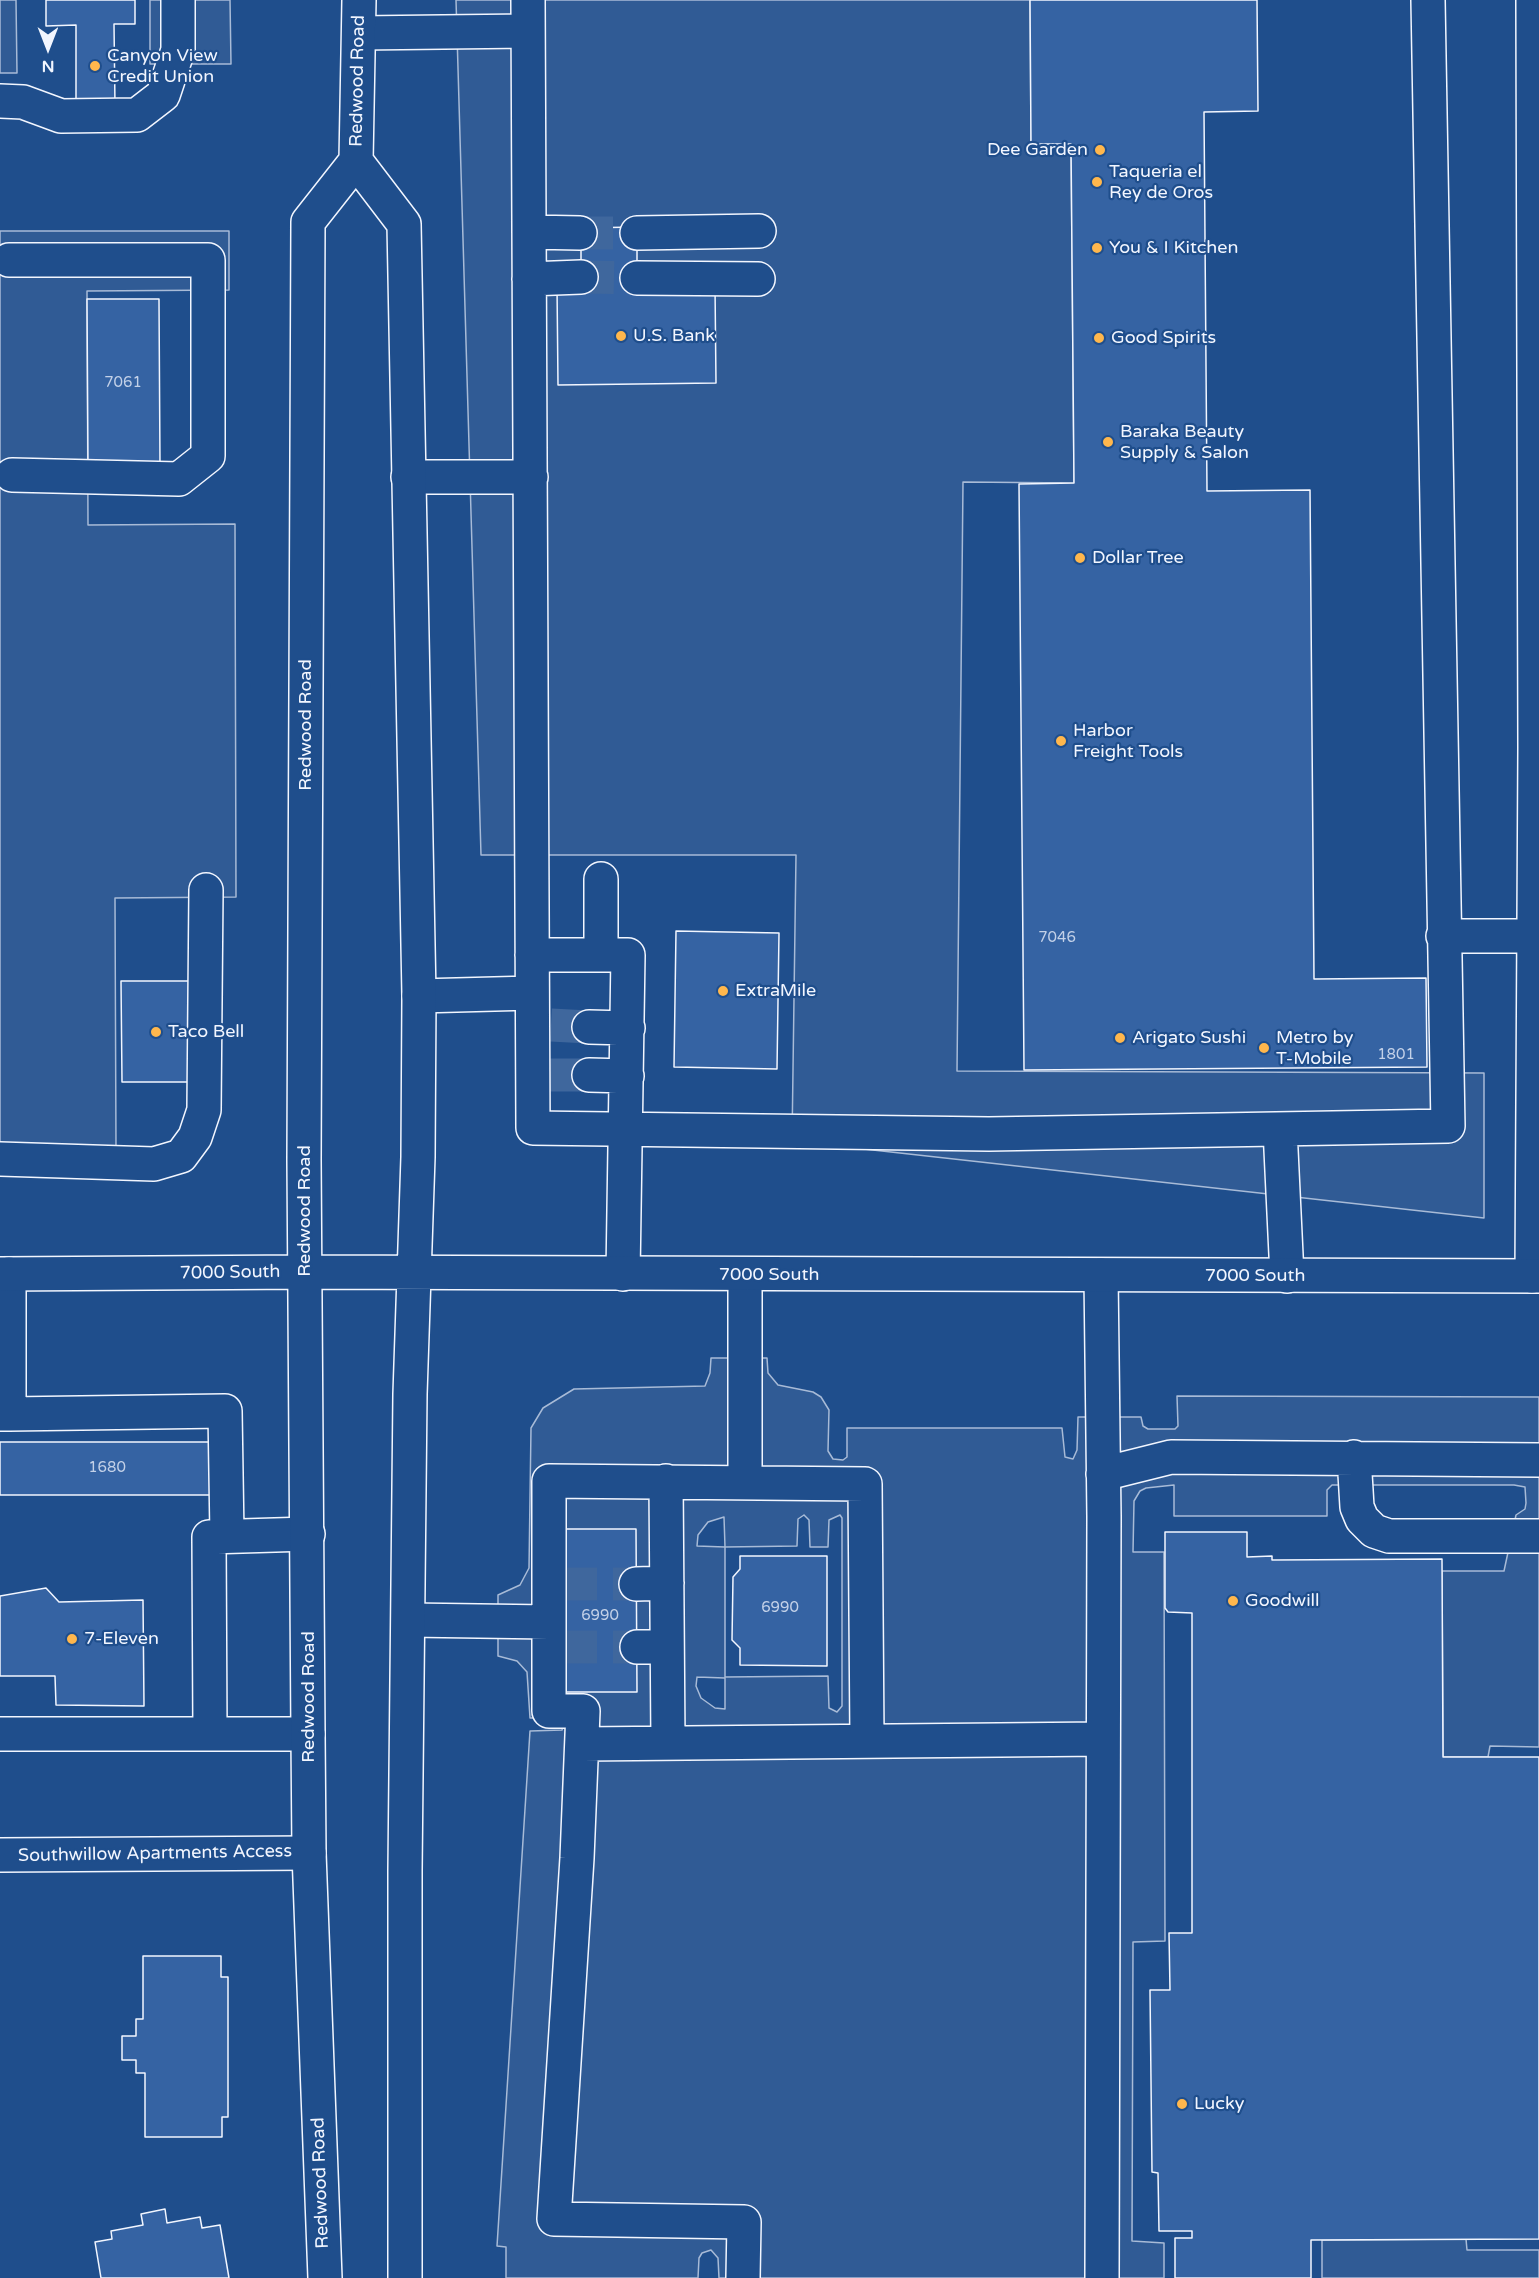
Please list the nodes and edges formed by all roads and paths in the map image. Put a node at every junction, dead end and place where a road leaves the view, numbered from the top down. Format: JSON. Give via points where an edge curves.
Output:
{"nodes":[{"id":1,"x":178,"y":0,"type":"edge"},
{"id":2,"x":359,"y":0,"type":"edge"},
{"id":3,"x":1428,"y":0,"type":"edge"},
{"id":4,"x":1533,"y":0,"type":"edge"},
{"id":5,"x":528,"y":16,"type":"edge"},
{"id":6,"x":359,"y":33,"type":"junction"},
{"id":7,"x":0,"y":101,"type":"edge"},
{"id":8,"x":356,"y":161,"type":"junction"},
{"id":9,"x":1537,"y":218,"type":"edge"},
{"id":10,"x":529,"y":254,"type":"junction"},
{"id":11,"x":637,"y":254,"type":"tunnel mouth"},
{"id":12,"x":759,"y":254,"type":"dead end"},
{"id":13,"x":9,"y":260,"type":"dead end"},
{"id":14,"x":12,"y":475,"type":"dead end"},
{"id":15,"x":408,"y":477,"type":"junction"},
{"id":16,"x":531,"y":477,"type":"junction"},
{"id":17,"x":1537,"y":747,"type":"edge"},
{"id":18,"x":601,"y":879,"type":"dead end"},
{"id":19,"x":206,"y":890,"type":"dead end"},
{"id":20,"x":1443,"y":936,"type":"junction"},
{"id":21,"x":1534,"y":936,"type":"junction"},
{"id":22,"x":532,"y":955,"type":"junction"},
{"id":23,"x":601,"y":955,"type":"junction"},
{"id":24,"x":419,"y":996,"type":"junction"},
{"id":25,"x":538,"y":1014,"type":"junction"},
{"id":26,"x":589,"y":1027,"type":"tunnel mouth"},
{"id":27,"x":628,"y":1028,"type":"junction"},
{"id":28,"x":589,"y":1075,"type":"tunnel mouth"},
{"id":29,"x":627,"y":1076,"type":"junction"},
{"id":30,"x":626,"y":1129,"type":"junction"},
{"id":31,"x":1280,"y":1129,"type":"junction"},
{"id":32,"x":0,"y":1159,"type":"edge"},
{"id":33,"x":306,"y":1272,"type":"junction"},
{"id":34,"x":415,"y":1273,"type":"junction"},
{"id":35,"x":4,"y":1274,"type":"edge"},
{"id":36,"x":623,"y":1274,"type":"junction"},
{"id":37,"x":745,"y":1275,"type":"junction"},
{"id":38,"x":1101,"y":1275,"type":"junction"},
{"id":39,"x":1287,"y":1276,"type":"junction"},
{"id":40,"x":1536,"y":1276,"type":"edge"},
{"id":41,"x":5,"y":1414,"type":"edge"},
{"id":42,"x":1354,"y":1457,"type":"junction"},
{"id":43,"x":1539,"y":1460,"type":"edge"},
{"id":44,"x":1103,"y":1474,"type":"junction"},
{"id":45,"x":666,"y":1481,"type":"junction"},
{"id":46,"x":745,"y":1481,"type":"junction"},
{"id":47,"x":308,"y":1534,"type":"junction"},
{"id":48,"x":227,"y":1536,"type":"junction"},
{"id":49,"x":1539,"y":1536,"type":"edge"},
{"id":50,"x":409,"y":1620,"type":"junction"},
{"id":51,"x":554,"y":1639,"type":"junction"},
{"id":52,"x":0,"y":1734,"type":"edge"},
{"id":53,"x":210,"y":1734,"type":"junction"},
{"id":54,"x":309,"y":1734,"type":"junction"},
{"id":55,"x":1103,"y":1739,"type":"junction"},
{"id":56,"x":867,"y":1740,"type":"junction"},
{"id":57,"x":668,"y":1743,"type":"junction"},
{"id":58,"x":583,"y":1744,"type":"junction"},
{"id":59,"x":309,"y":1853,"type":"junction"},
{"id":60,"x":0,"y":1856,"type":"edge"},
{"id":61,"x":325,"y":2278,"type":"edge"},
{"id":62,"x":405,"y":2278,"type":"edge"},
{"id":63,"x":743,"y":2278,"type":"edge"},
{"id":64,"x":1102,"y":2278,"type":"edge"}],
"edges":[{"from":1,"to":7,"type":"main road","via":[[178,50],[163,95],[137,115],[61,116],[23,102]]},
{"from":2,"to":6,"type":"main road","name":"Redwood Road"},
{"from":3,"to":20,"type":"main road"},
{"from":4,"to":9,"type":"main road"},
{"from":5,"to":6,"type":"main road"},
{"from":5,"to":10,"type":"main road"},
{"from":6,"to":8,"type":"main road","name":"Redwood Road"},
{"from":8,"to":15,"type":"main road","name":"Redwood Road","via":[[404,224]]},
{"from":8,"to":33,"type":"main road","name":"Redwood Road","via":[[309,222]]},
{"from":9,"to":17,"type":"main road"},
{"from":10,"to":10,"type":"main road","via":[[580,254]]},
{"from":10,"to":16,"type":"main road"},
{"from":11,"to":12,"type":"main road"},
{"from":13,"to":14,"type":"main road","via":[[208,260],[208,456],[179,478]]},
{"from":15,"to":16,"type":"main road"},
{"from":15,"to":24,"type":"main road","name":"Redwood Road"},
{"from":16,"to":22,"type":"main road"},
{"from":17,"to":21,"type":"main road"},
{"from":18,"to":23,"type":"main road"},
{"from":19,"to":32,"type":"main road","via":[[204,1110],[195,1137],[181,1156],[154,1164]]},
{"from":20,"to":21,"type":"main road"},
{"from":20,"to":31,"type":"main road","via":[[1448,1126]]},
{"from":21,"to":40,"type":"main road"},
{"from":22,"to":23,"type":"main road"},
{"from":22,"to":25,"type":"main road"},
{"from":23,"to":27,"type":"main road","via":[[628,955]]},
{"from":24,"to":25,"type":"main road"},
{"from":24,"to":34,"type":"main road","name":"Redwood Road"},
{"from":25,"to":30,"type":"main road","via":[[541,1074],[533,1128]]},
{"from":26,"to":27,"type":"main road"},
{"from":27,"to":29,"type":"main road"},
{"from":28,"to":29,"type":"main road"},
{"from":29,"to":30,"type":"main road"},
{"from":30,"to":31,"type":"main road","via":[[989,1134]]},
{"from":30,"to":36,"type":"main road"},
{"from":31,"to":39,"type":"main road"},
{"from":33,"to":34,"type":"main road","name":"7000 South"},
{"from":33,"to":35,"type":"main road","name":"7000 South"},
{"from":33,"to":47,"type":"main road","name":"Redwood Road"},
{"from":34,"to":36,"type":"main road","name":"7000 South"},
{"from":34,"to":50,"type":"main road","name":"Redwood Road"},
{"from":35,"to":41,"type":"main road"},
{"from":36,"to":37,"type":"main road","name":"7000 South"},
{"from":37,"to":38,"type":"main road","name":"7000 South"},
{"from":37,"to":46,"type":"main road"},
{"from":38,"to":39,"type":"main road","name":"7000 South"},
{"from":38,"to":44,"type":"main road"},
{"from":39,"to":40,"type":"main road","name":"7000 South"},
{"from":41,"to":48,"type":"main road","via":[[225,1411]]},
{"from":42,"to":43,"type":"main road"},
{"from":42,"to":44,"type":"main road","via":[[1171,1457]]},
{"from":42,"to":49,"type":"main road","via":[[1357,1507],[1374,1532],[1389,1536]]},
{"from":44,"to":55,"type":"main road"},
{"from":45,"to":46,"type":"main road"},
{"from":45,"to":51,"type":"main road","via":[[549,1481],[556,1584]]},
{"from":45,"to":57,"type":"main road","via":[[652,1584],[652,1647]]},
{"from":46,"to":56,"type":"main road","via":[[866,1484]]},
{"from":47,"to":48,"type":"main road"},
{"from":47,"to":54,"type":"main road","name":"Redwood Road"},
{"from":48,"to":53,"type":"main road","via":[[209,1537]]},
{"from":50,"to":51,"type":"main road"},
{"from":50,"to":62,"type":"main road","name":"Redwood Road"},
{"from":51,"to":58,"type":"main road","via":[[549,1711],[583,1711]]},
{"from":52,"to":53,"type":"main road"},
{"from":53,"to":54,"type":"main road"},
{"from":54,"to":59,"type":"main road","name":"Redwood Road"},
{"from":55,"to":56,"type":"main road"},
{"from":55,"to":64,"type":"main road"},
{"from":56,"to":57,"type":"main road"},
{"from":57,"to":58,"type":"main road"},
{"from":58,"to":63,"type":"main road","via":[[554,2219],[744,2222]]},
{"from":59,"to":60,"type":"main road","name":"Southwillow Apartments Access"},
{"from":59,"to":61,"type":"main road","name":"Redwood Road"}]}
